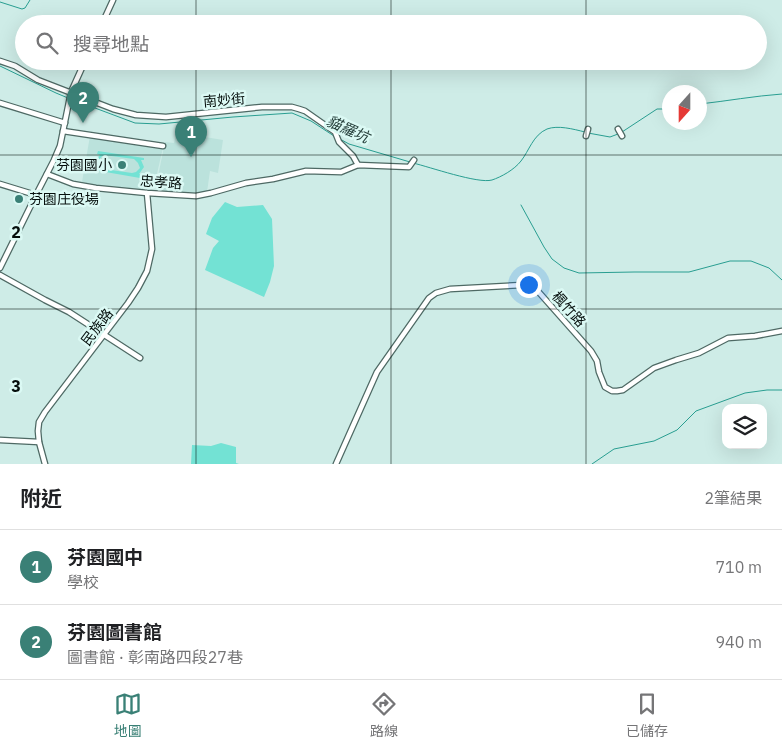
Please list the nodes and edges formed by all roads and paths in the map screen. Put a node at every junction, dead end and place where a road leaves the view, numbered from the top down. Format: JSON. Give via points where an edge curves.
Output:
{"nodes":[{"id":1,"x":113,"y":0,"type":"edge"},
{"id":2,"x":106,"y":15,"type":"edge"},
{"id":3,"x":0,"y":61,"type":"edge"},
{"id":4,"x":15,"y":66,"type":"edge"},
{"id":5,"x":22,"y":70,"type":"edge"},
{"id":6,"x":81,"y":70,"type":"edge"},
{"id":7,"x":71,"y":92,"type":"junction"},
{"id":8,"x":0,"y":103,"type":"edge"},
{"id":9,"x":65,"y":123,"type":"junction"},
{"id":10,"x":588,"y":129,"type":"dead end"},
{"id":11,"x":618,"y":129,"type":"dead end"},
{"id":12,"x":63,"y":130,"type":"junction"},
{"id":13,"x":586,"y":136,"type":"dead end"},
{"id":14,"x":622,"y":136,"type":"dead end"},
{"id":15,"x":163,"y":146,"type":"dead end"},
{"id":16,"x":411,"y":164,"type":"dead end"},
{"id":17,"x":358,"y":165,"type":"junction"},
{"id":18,"x":46,"y":174,"type":"junction"},
{"id":19,"x":0,"y":184,"type":"edge"},
{"id":20,"x":148,"y":193,"type":"junction"},
{"id":21,"x":36,"y":195,"type":"junction"},
{"id":22,"x":0,"y":268,"type":"edge"},
{"id":23,"x":0,"y":275,"type":"edge"},
{"id":24,"x":782,"y":331,"type":"edge"},
{"id":25,"x":104,"y":335,"type":"junction"},
{"id":26,"x":140,"y":358,"type":"dead end"},
{"id":27,"x":0,"y":440,"type":"edge"},
{"id":28,"x":39,"y":442,"type":"junction"},
{"id":29,"x":45,"y":464,"type":"edge"},
{"id":30,"x":336,"y":464,"type":"edge"}],
"edges":[{"from":1,"to":2,"type":"street"},
{"from":3,"to":4,"type":"street","name":"南妙街"},
{"from":5,"to":7,"type":"street","name":"南妙街","via":[[38,80]]},
{"from":6,"to":7,"type":"street"},
{"from":7,"to":9,"type":"street"},
{"from":7,"to":17,"type":"street","name":"南妙街","via":[[113,110],[148,117],[292,107],[306,111],[335,132]]},
{"from":8,"to":9,"type":"street"},
{"from":9,"to":12,"type":"street"},
{"from":10,"to":13,"type":"street"},
{"from":11,"to":14,"type":"street"},
{"from":12,"to":15,"type":"street"},
{"from":12,"to":18,"type":"street","via":[[60,146]]},
{"from":16,"to":17,"type":"street"},
{"from":17,"to":20,"type":"street","name":"忠孝路","via":[[341,172],[306,170],[211,194]]},
{"from":18,"to":20,"type":"street","name":"忠孝路","via":[[77,184]]},
{"from":18,"to":21,"type":"street"},
{"from":19,"to":21,"type":"street"},
{"from":20,"to":25,"type":"street","name":"民族路","via":[[152,243],[147,271]]},
{"from":21,"to":22,"type":"street"},
{"from":23,"to":25,"type":"street"},
{"from":24,"to":30,"type":"street","name":"楓竹路","via":[[728,338],[699,353],[654,368],[623,390],[612,391],[605,387],[591,351],[536,289],[522,285],[450,289],[429,298],[377,372]]},
{"from":25,"to":26,"type":"street"},
{"from":25,"to":28,"type":"street","name":"民族路","via":[[45,412],[39,422]]},
{"from":27,"to":28,"type":"street"},
{"from":28,"to":29,"type":"street","name":"民族路"}]}
